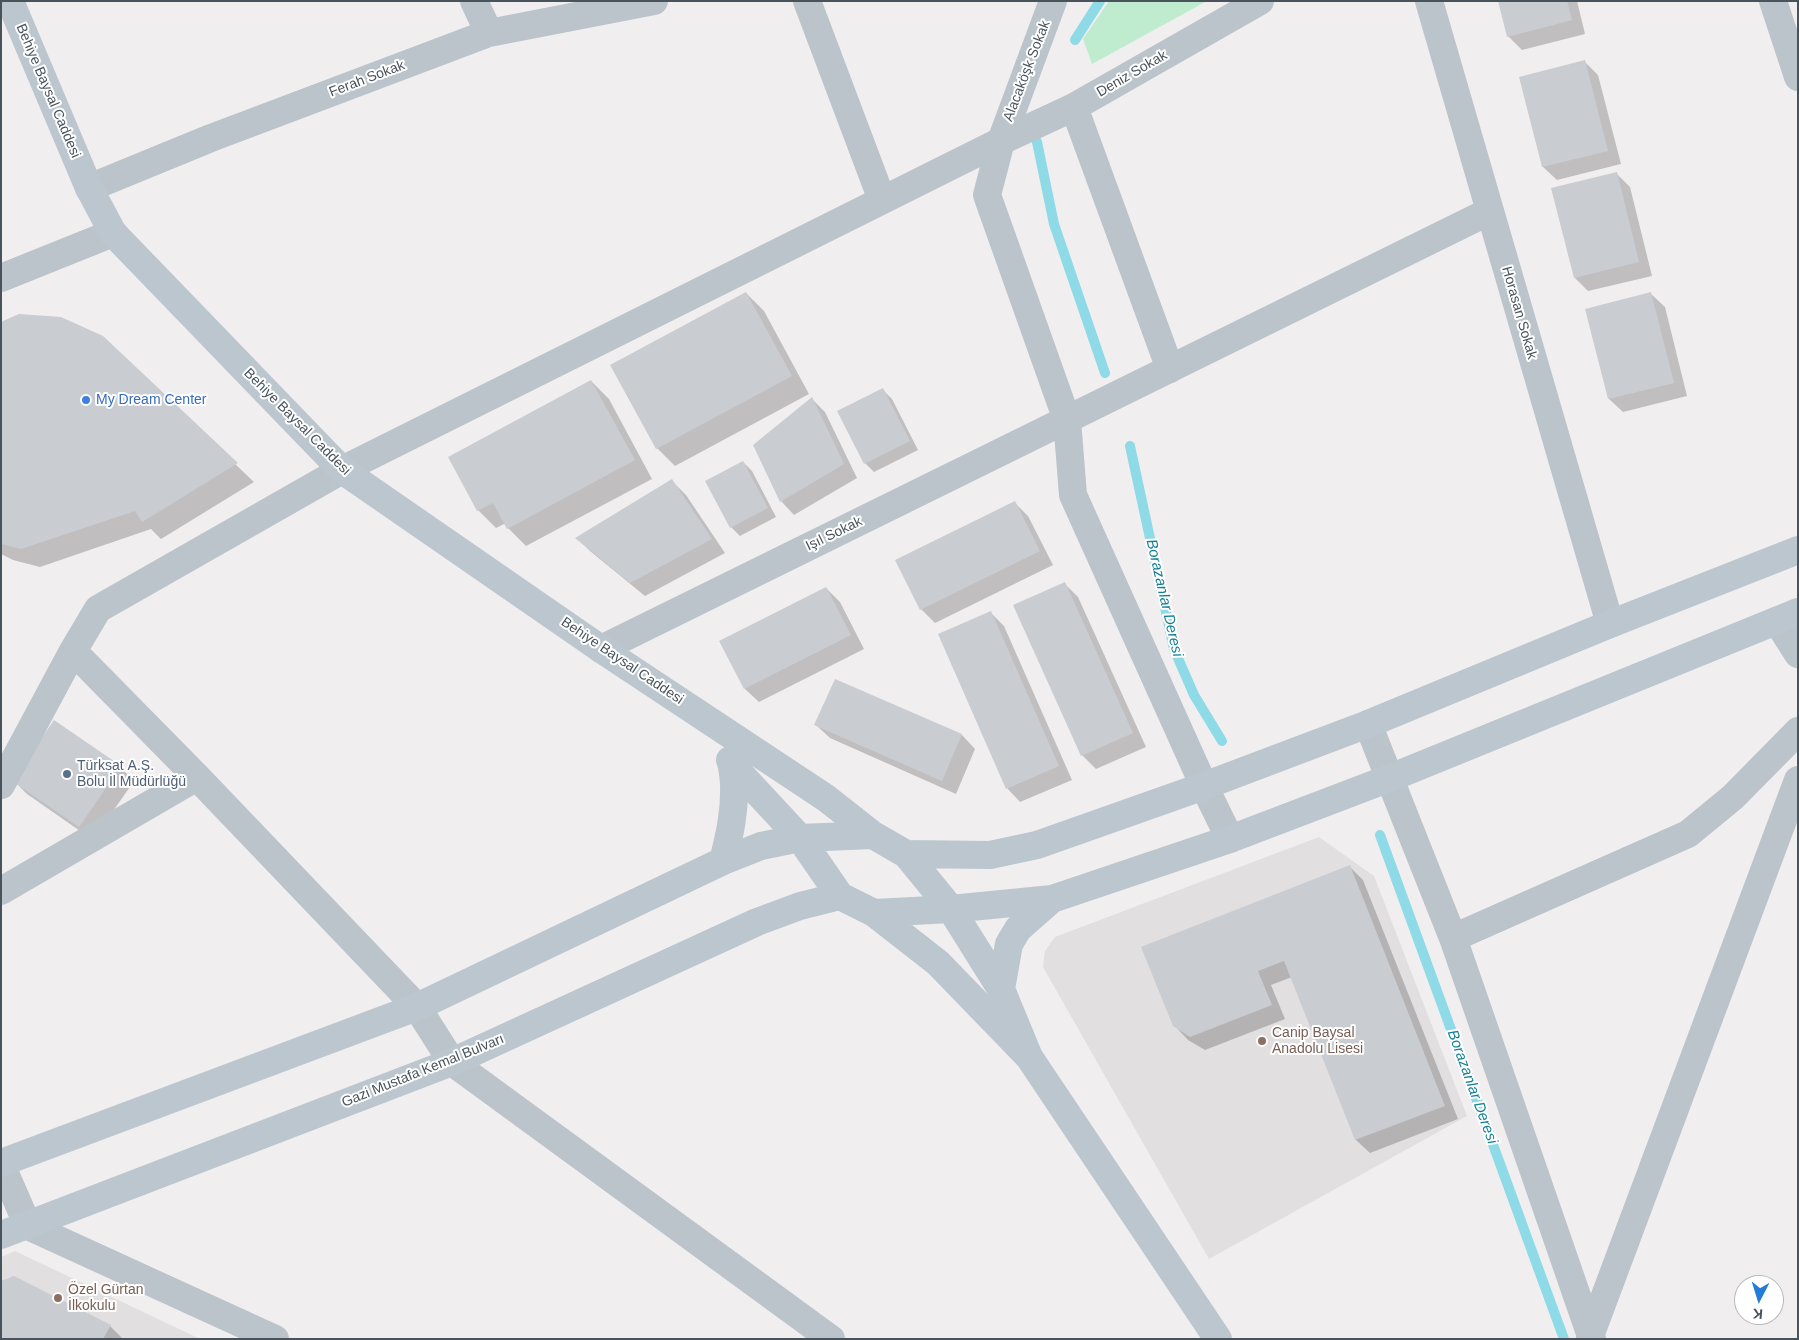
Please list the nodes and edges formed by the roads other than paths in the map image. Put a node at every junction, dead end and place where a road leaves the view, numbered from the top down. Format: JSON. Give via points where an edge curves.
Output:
{"nodes":[{"id":1,"x":10,"y":1,"type":"edge"},
{"id":2,"x":474,"y":1,"type":"edge"},
{"id":3,"x":654,"y":1,"type":"edge"},
{"id":4,"x":807,"y":1,"type":"edge"},
{"id":5,"x":1053,"y":1,"type":"edge"},
{"id":6,"x":1260,"y":1,"type":"edge"},
{"id":7,"x":1429,"y":1,"type":"edge"},
{"id":8,"x":1773,"y":1,"type":"edge"},
{"id":9,"x":489,"y":33,"type":"junction"},
{"id":10,"x":1798,"y":78,"type":"edge"},
{"id":11,"x":1074,"y":107,"type":"junction"},
{"id":12,"x":1001,"y":141,"type":"junction"},
{"id":13,"x":90,"y":188,"type":"junction"},
{"id":14,"x":882,"y":200,"type":"junction"},
{"id":15,"x":1490,"y":211,"type":"junction"},
{"id":16,"x":113,"y":233,"type":"junction"},
{"id":17,"x":1,"y":278,"type":"edge"},
{"id":18,"x":1170,"y":369,"type":"junction"},
{"id":19,"x":1067,"y":420,"type":"junction"},
{"id":20,"x":342,"y":470,"type":"junction"},
{"id":21,"x":1798,"y":550,"type":"edge"},
{"id":22,"x":1787,"y":616,"type":"edge"},
{"id":23,"x":1610,"y":624,"type":"junction"},
{"id":24,"x":601,"y":649,"type":"junction"},
{"id":25,"x":73,"y":651,"type":"junction"},
{"id":26,"x":1798,"y":654,"type":"edge"},
{"id":27,"x":716,"y":724,"type":"junction"},
{"id":28,"x":1368,"y":724,"type":"junction"},
{"id":29,"x":1798,"y":731,"type":"edge"},
{"id":30,"x":733,"y":766,"type":"junction"},
{"id":31,"x":197,"y":778,"type":"junction"},
{"id":32,"x":1390,"y":778,"type":"junction"},
{"id":33,"x":1798,"y":780,"type":"edge"},
{"id":34,"x":1,"y":785,"type":"edge"},
{"id":35,"x":1204,"y":786,"type":"junction"},
{"id":36,"x":873,"y":835,"type":"junction"},
{"id":37,"x":800,"y":838,"type":"junction"},
{"id":38,"x":1230,"y":839,"type":"junction"},
{"id":39,"x":906,"y":854,"type":"junction"},
{"id":40,"x":723,"y":861,"type":"junction"},
{"id":41,"x":1,"y":891,"type":"edge"},
{"id":42,"x":840,"y":896,"type":"junction"},
{"id":43,"x":1052,"y":899,"type":"junction"},
{"id":44,"x":951,"y":910,"type":"junction"},
{"id":45,"x":874,"y":913,"type":"junction"},
{"id":46,"x":1453,"y":938,"type":"junction"},
{"id":47,"x":1002,"y":989,"type":"junction"},
{"id":48,"x":417,"y":1007,"type":"junction"},
{"id":49,"x":1029,"y":1057,"type":"junction"},
{"id":50,"x":452,"y":1062,"type":"junction"},
{"id":51,"x":1,"y":1164,"type":"edge"},
{"id":52,"x":28,"y":1226,"type":"junction"},
{"id":53,"x":1,"y":1235,"type":"edge"},
{"id":54,"x":1591,"y":1337,"type":"edge"},
{"id":55,"x":275,"y":1339,"type":"edge"},
{"id":56,"x":831,"y":1339,"type":"edge"},
{"id":57,"x":1218,"y":1339,"type":"edge"}],
"edges":[{"from":1,"to":13,"type":"main road","name":"Behiye Baysal Caddesi"},
{"from":2,"to":9,"type":"street"},
{"from":3,"to":9,"type":"street","name":"Ferah Sokak"},
{"from":4,"to":14,"type":"street"},
{"from":5,"to":12,"type":"street","name":"Alacaköşk Sokak"},
{"from":6,"to":11,"type":"street","name":"Deniz Sokak"},
{"from":7,"to":15,"type":"street","name":"Horasan Sokak"},
{"from":8,"to":10,"type":"street"},
{"from":9,"to":13,"type":"street","name":"Ferah Sokak"},
{"from":11,"to":12,"type":"street","name":"Deniz Sokak"},
{"from":11,"to":18,"type":"street"},
{"from":12,"to":14,"type":"street","name":"Deniz Sokak"},
{"from":12,"to":19,"type":"street","name":"Alacaköşk Sokak","via":[[987,195]]},
{"from":13,"to":16,"type":"main road","name":"Behiye Baysal Caddesi"},
{"from":14,"to":20,"type":"street","name":"Deniz Sokak"},
{"from":15,"to":18,"type":"street","name":"Işıl Sokak"},
{"from":15,"to":23,"type":"street","name":"Horasan Sokak"},
{"from":16,"to":17,"type":"street"},
{"from":16,"to":20,"type":"main road","name":"Behiye Baysal Caddesi"},
{"from":18,"to":19,"type":"street","name":"Işıl Sokak"},
{"from":19,"to":24,"type":"street","name":"Işıl Sokak"},
{"from":19,"to":35,"type":"street","name":"Alacaköşk Sokak","via":[[1073,495]]},
{"from":20,"to":24,"type":"main road","name":"Behiye Baysal Caddesi"},
{"from":20,"to":25,"type":"street","name":"Deniz Sokak","via":[[98,609]]},
{"from":21,"to":23,"type":"main road"},
{"from":22,"to":26,"type":"street"},
{"from":22,"to":32,"type":"main road"},
{"from":23,"to":28,"type":"main road"},
{"from":24,"to":27,"type":"main road","name":"Behiye Baysal Caddesi"},
{"from":25,"to":31,"type":"street"},
{"from":25,"to":34,"type":"street","name":"Deniz Sokak"},
{"from":27,"to":30,"type":"main road"},
{"from":27,"to":36,"type":"main road","name":"Behiye Baysal Caddesi","via":[[826,798]]},
{"from":28,"to":32,"type":"street"},
{"from":28,"to":35,"type":"main road"},
{"from":29,"to":46,"type":"street","via":[[1733,797],[1688,834]]},
{"from":30,"to":37,"type":"main road"},
{"from":30,"to":40,"type":"main road","via":[[735,804]]},
{"from":31,"to":41,"type":"street"},
{"from":31,"to":48,"type":"street"},
{"from":32,"to":38,"type":"main road"},
{"from":32,"to":46,"type":"street"},
{"from":33,"to":54,"type":"street"},
{"from":35,"to":38,"type":"street","name":"Alacaköşk Sokak"},
{"from":35,"to":39,"type":"main road","via":[[1037,845],[990,855]]},
{"from":36,"to":37,"type":"main road"},
{"from":36,"to":39,"type":"main road","name":"Behiye Baysal Caddesi"},
{"from":37,"to":40,"type":"main road","via":[[761,846]]},
{"from":37,"to":42,"type":"main road"},
{"from":38,"to":43,"type":"main road"},
{"from":39,"to":44,"type":"main road"},
{"from":40,"to":48,"type":"main road"},
{"from":42,"to":45,"type":"main road"},
{"from":42,"to":50,"type":"main road","name":"Gazi Mustafa Kemal Bulvarı","via":[[757,922]]},
{"from":43,"to":44,"type":"main road"},
{"from":43,"to":47,"type":"main road","via":[[1018,929],[1009,944]]},
{"from":44,"to":45,"type":"main road"},
{"from":44,"to":47,"type":"main road"},
{"from":45,"to":49,"type":"main road","via":[[938,963]]},
{"from":46,"to":54,"type":"street"},
{"from":47,"to":49,"type":"main road"},
{"from":48,"to":50,"type":"street"},
{"from":48,"to":51,"type":"main road"},
{"from":49,"to":57,"type":"main road"},
{"from":50,"to":52,"type":"main road","name":"Gazi Mustafa Kemal Bulvarı"},
{"from":50,"to":56,"type":"street"},
{"from":51,"to":52,"type":"street"},
{"from":52,"to":53,"type":"main road","name":"Gazi Mustafa Kemal Bulvarı"},
{"from":52,"to":55,"type":"street"}]}
